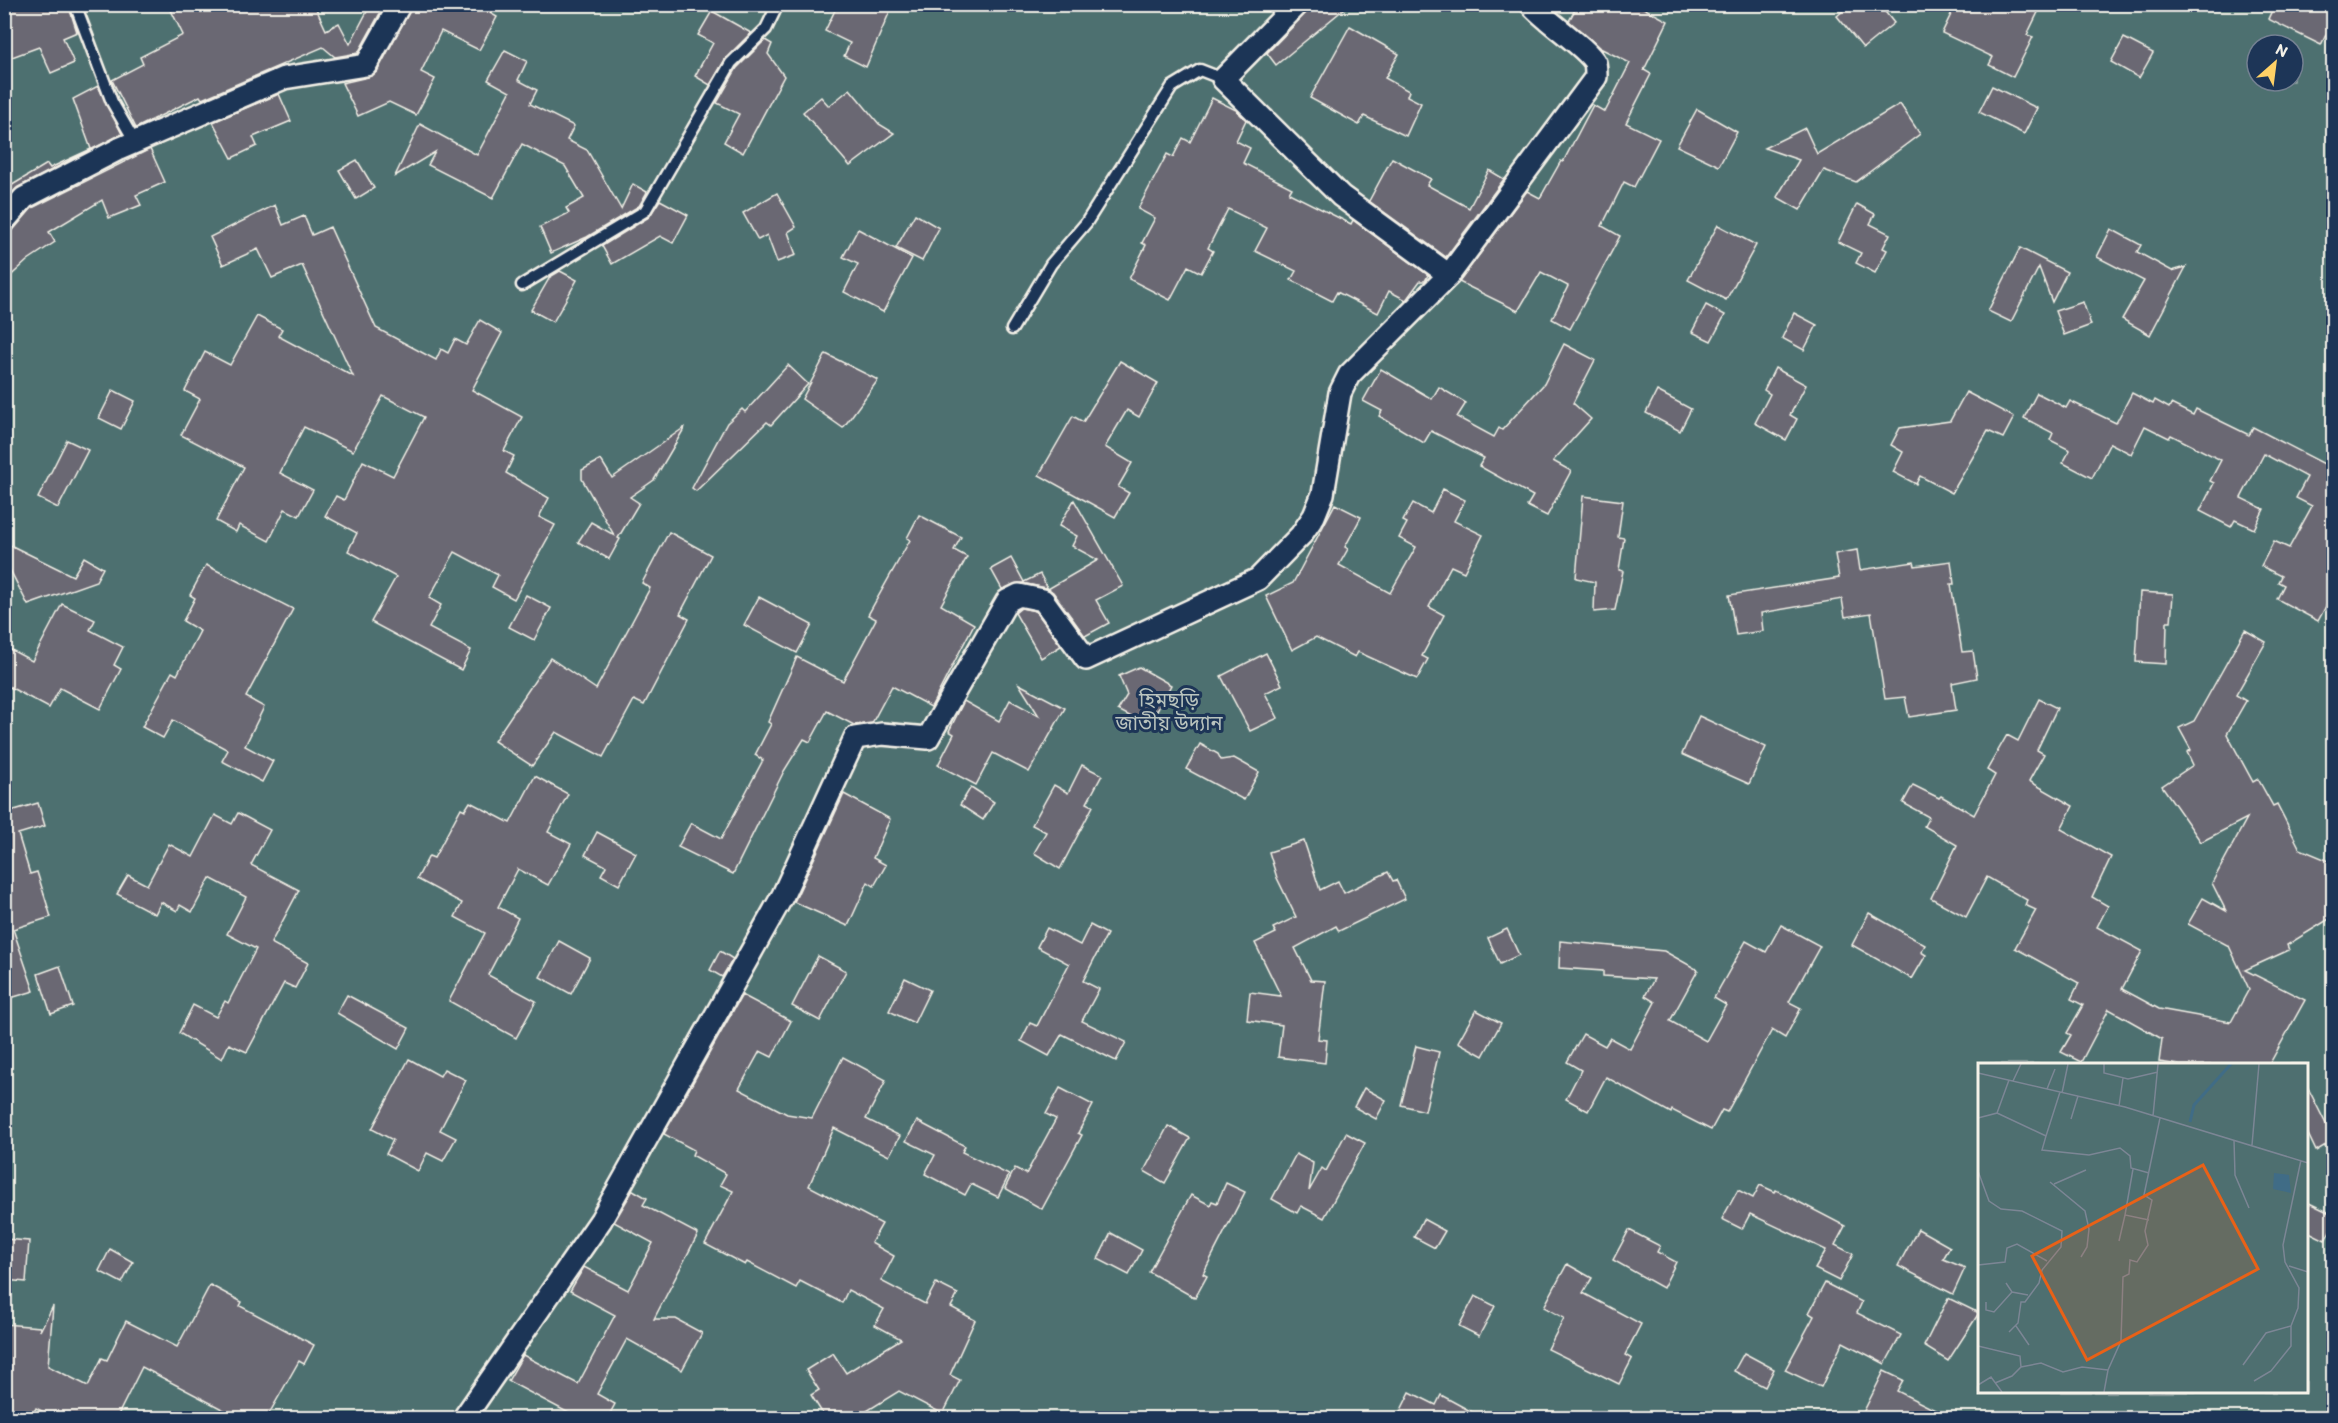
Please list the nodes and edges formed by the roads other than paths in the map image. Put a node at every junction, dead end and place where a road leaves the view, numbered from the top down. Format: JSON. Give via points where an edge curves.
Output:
{"nodes":[{"id":1,"x":75,"y":4,"type":"edge"},
{"id":2,"x":400,"y":4,"type":"edge"},
{"id":3,"x":778,"y":4,"type":"edge"},
{"id":4,"x":1297,"y":4,"type":"edge"},
{"id":5,"x":1531,"y":4,"type":"edge"},
{"id":6,"x":1223,"y":79,"type":"junction"},
{"id":7,"x":135,"y":142,"type":"junction"},
{"id":8,"x":4,"y":221,"type":"edge"},
{"id":9,"x":1449,"y":275,"type":"junction"},
{"id":10,"x":522,"y":285,"type":"dead end"},
{"id":11,"x":1012,"y":329,"type":"dead end"},
{"id":12,"x":464,"y":1419,"type":"edge"}],
"edges":[{"from":1,"to":7,"type":"lane","via":[[112,102]]},
{"from":2,"to":7,"type":"street","via":[[366,65],[285,78]]},
{"from":3,"to":10,"type":"lane","via":[[766,29],[731,63],[645,211]]},
{"from":4,"to":6,"type":"street"},
{"from":5,"to":9,"type":"street","via":[[1595,63],[1596,77]]},
{"from":6,"to":9,"type":"street","via":[[1341,196]]},
{"from":6,"to":11,"type":"lane","via":[[1200,70],[1172,87],[1086,223],[1051,264]]},
{"from":7,"to":8,"type":"street","via":[[24,198]]},
{"from":9,"to":12,"type":"street","via":[[1349,375],[1340,393],[1323,494],[1314,516],[1258,579],[1086,659],[1042,600],[1019,596],[1007,602],[928,738],[882,734],[855,738],[783,895],[601,1220]]}]}
